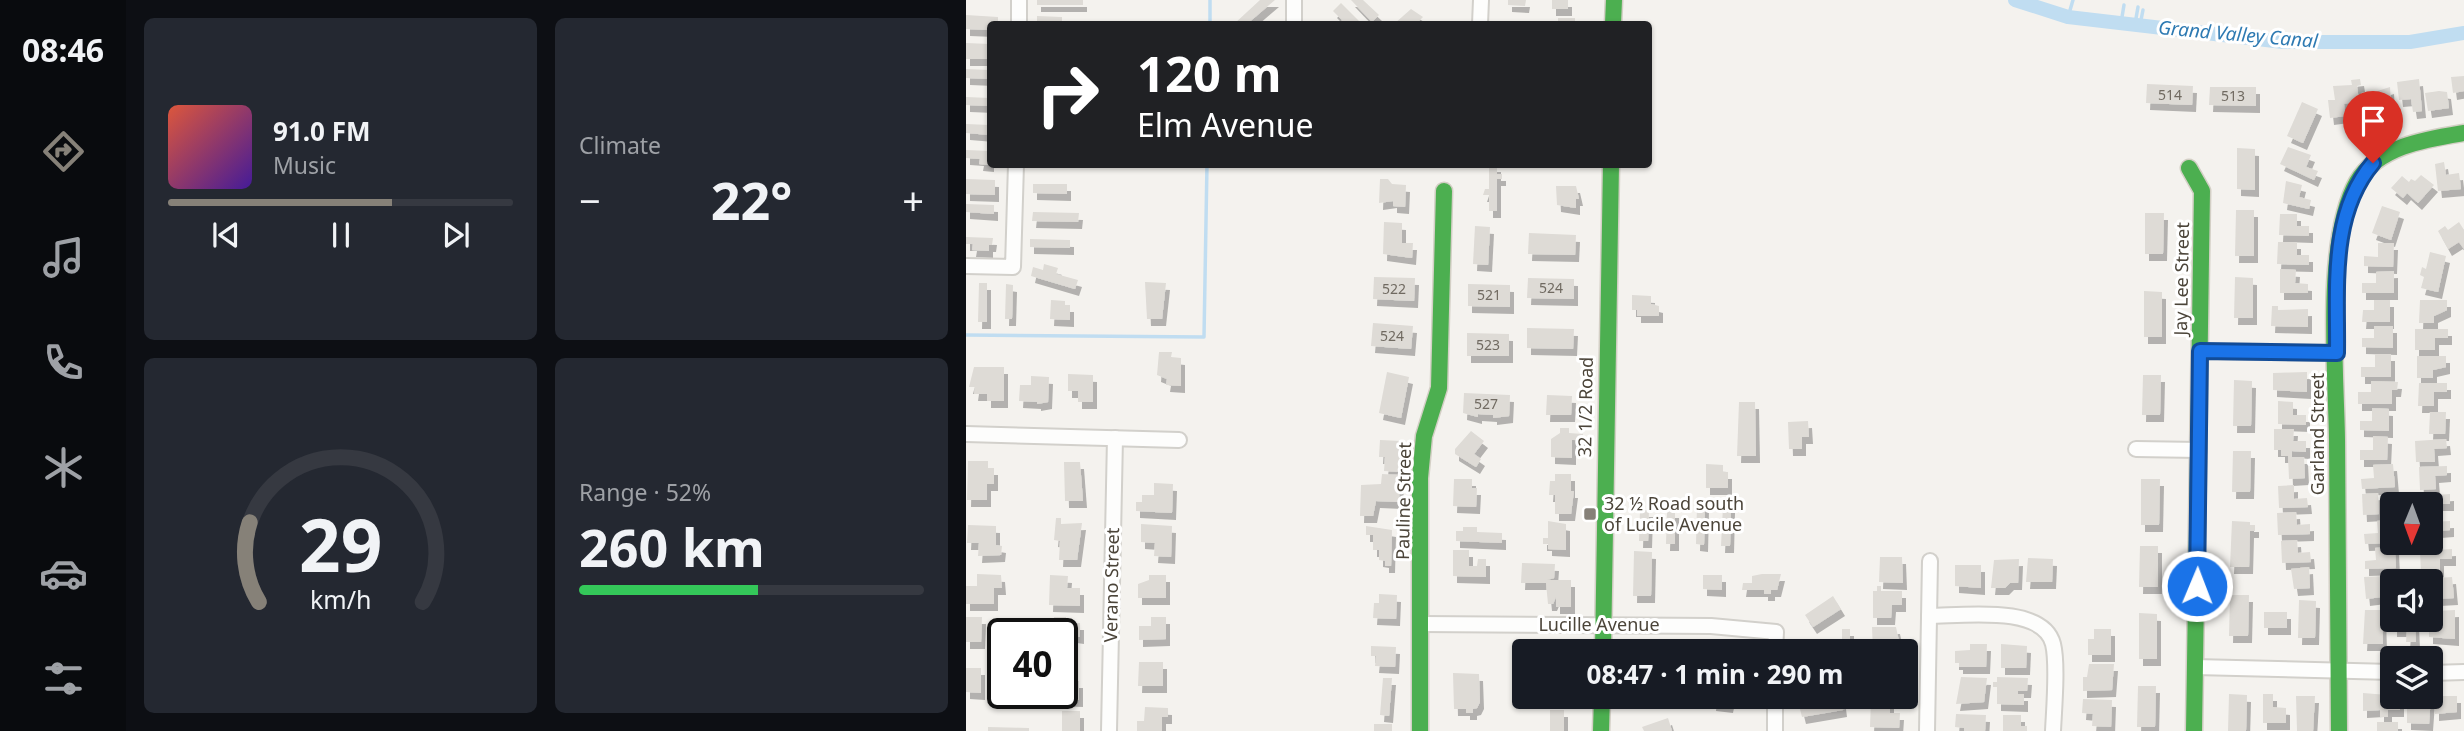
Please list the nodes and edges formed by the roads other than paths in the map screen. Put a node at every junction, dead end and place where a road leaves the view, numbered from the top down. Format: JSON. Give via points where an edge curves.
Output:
{"nodes":[{"id":1,"x":1019,"y":0,"type":"edge"},
{"id":2,"x":1294,"y":0,"type":"edge"},
{"id":3,"x":1481,"y":0,"type":"edge"},
{"id":4,"x":1614,"y":0,"type":"edge"},
{"id":5,"x":1019,"y":21,"type":"edge"},
{"id":6,"x":1294,"y":21,"type":"edge"},
{"id":7,"x":1480,"y":21,"type":"edge"},
{"id":8,"x":1613,"y":21,"type":"edge"},
{"id":9,"x":2464,"y":133,"type":"edge"},
{"id":10,"x":1016,"y":168,"type":"edge"},
{"id":11,"x":1611,"y":168,"type":"edge"},
{"id":12,"x":2189,"y":168,"type":"dead end"},
{"id":13,"x":1444,"y":191,"type":"dead end"},
{"id":14,"x":966,"y":266,"type":"edge"},
{"id":15,"x":2200,"y":351,"type":"junction"},
{"id":16,"x":2337,"y":353,"type":"junction"},
{"id":17,"x":966,"y":434,"type":"edge"},
{"id":18,"x":1115,"y":438,"type":"junction"},
{"id":19,"x":1179,"y":440,"type":"dead end"},
{"id":20,"x":2136,"y":449,"type":"dead end"},
{"id":21,"x":2199,"y":450,"type":"junction"},
{"id":22,"x":1930,"y":561,"type":"dead end"},
{"id":23,"x":1929,"y":616,"type":"junction"},
{"id":24,"x":1422,"y":624,"type":"junction"},
{"id":25,"x":1604,"y":625,"type":"junction"},
{"id":26,"x":1603,"y":639,"type":"edge"},
{"id":27,"x":1776,"y":639,"type":"edge"},
{"id":28,"x":2195,"y":667,"type":"junction"},
{"id":29,"x":2339,"y":670,"type":"junction"},
{"id":30,"x":2380,"y":672,"type":"edge"},
{"id":31,"x":2464,"y":672,"type":"edge"},
{"id":32,"x":2443,"y":673,"type":"edge"},
{"id":33,"x":1602,"y":709,"type":"edge"},
{"id":34,"x":1775,"y":709,"type":"edge"},
{"id":35,"x":1109,"y":731,"type":"edge"},
{"id":36,"x":1420,"y":731,"type":"edge"},
{"id":37,"x":1601,"y":731,"type":"edge"},
{"id":38,"x":1775,"y":731,"type":"edge"},
{"id":39,"x":1927,"y":731,"type":"edge"},
{"id":40,"x":2053,"y":731,"type":"edge"},
{"id":41,"x":2194,"y":731,"type":"edge"},
{"id":42,"x":2339,"y":731,"type":"edge"}],
"edges":[{"from":1,"to":5,"type":"street"},
{"from":2,"to":6,"type":"street"},
{"from":3,"to":7,"type":"street"},
{"from":4,"to":8,"type":"street"},
{"from":9,"to":16,"type":"street","name":"Garland Street","via":[[2409,143],[2373,163],[2357,182],[2346,209],[2339,256]]},
{"from":10,"to":14,"type":"street","via":[[1013,267]]},
{"from":11,"to":25,"type":"street","name":"32 1/2 Road"},
{"from":12,"to":15,"type":"street","name":"Jay Lee Street","via":[[2202,191]]},
{"from":13,"to":24,"type":"street","name":"Pauline Street","via":[[1439,388],[1424,436],[1420,478]]},
{"from":15,"to":16,"type":"street"},
{"from":15,"to":21,"type":"street","name":"Jay Lee Street"},
{"from":16,"to":29,"type":"street","name":"Garland Street"},
{"from":17,"to":18,"type":"street"},
{"from":18,"to":19,"type":"street"},
{"from":18,"to":35,"type":"street","name":"Verano Street"},
{"from":20,"to":21,"type":"street"},
{"from":21,"to":28,"type":"street","name":"Jay Lee Street"},
{"from":22,"to":23,"type":"street"},
{"from":23,"to":39,"type":"street"},
{"from":23,"to":40,"type":"street","via":[[2017,617],[2033,620],[2046,630],[2053,644]]},
{"from":24,"to":25,"type":"street","name":"Lucille Avenue"},
{"from":24,"to":36,"type":"street","name":"Pauline Street"},
{"from":25,"to":26,"type":"street","name":"32 1/2 Road"},
{"from":25,"to":27,"type":"street","name":"Lucille Avenue","via":[[1711,626],[1776,632]]},
{"from":28,"to":29,"type":"street"},
{"from":28,"to":41,"type":"street","name":"Jay Lee Street"},
{"from":29,"to":30,"type":"street"},
{"from":29,"to":42,"type":"street","name":"Garland Street"},
{"from":31,"to":32,"type":"street"},
{"from":33,"to":37,"type":"street"},
{"from":34,"to":38,"type":"street"}]}
